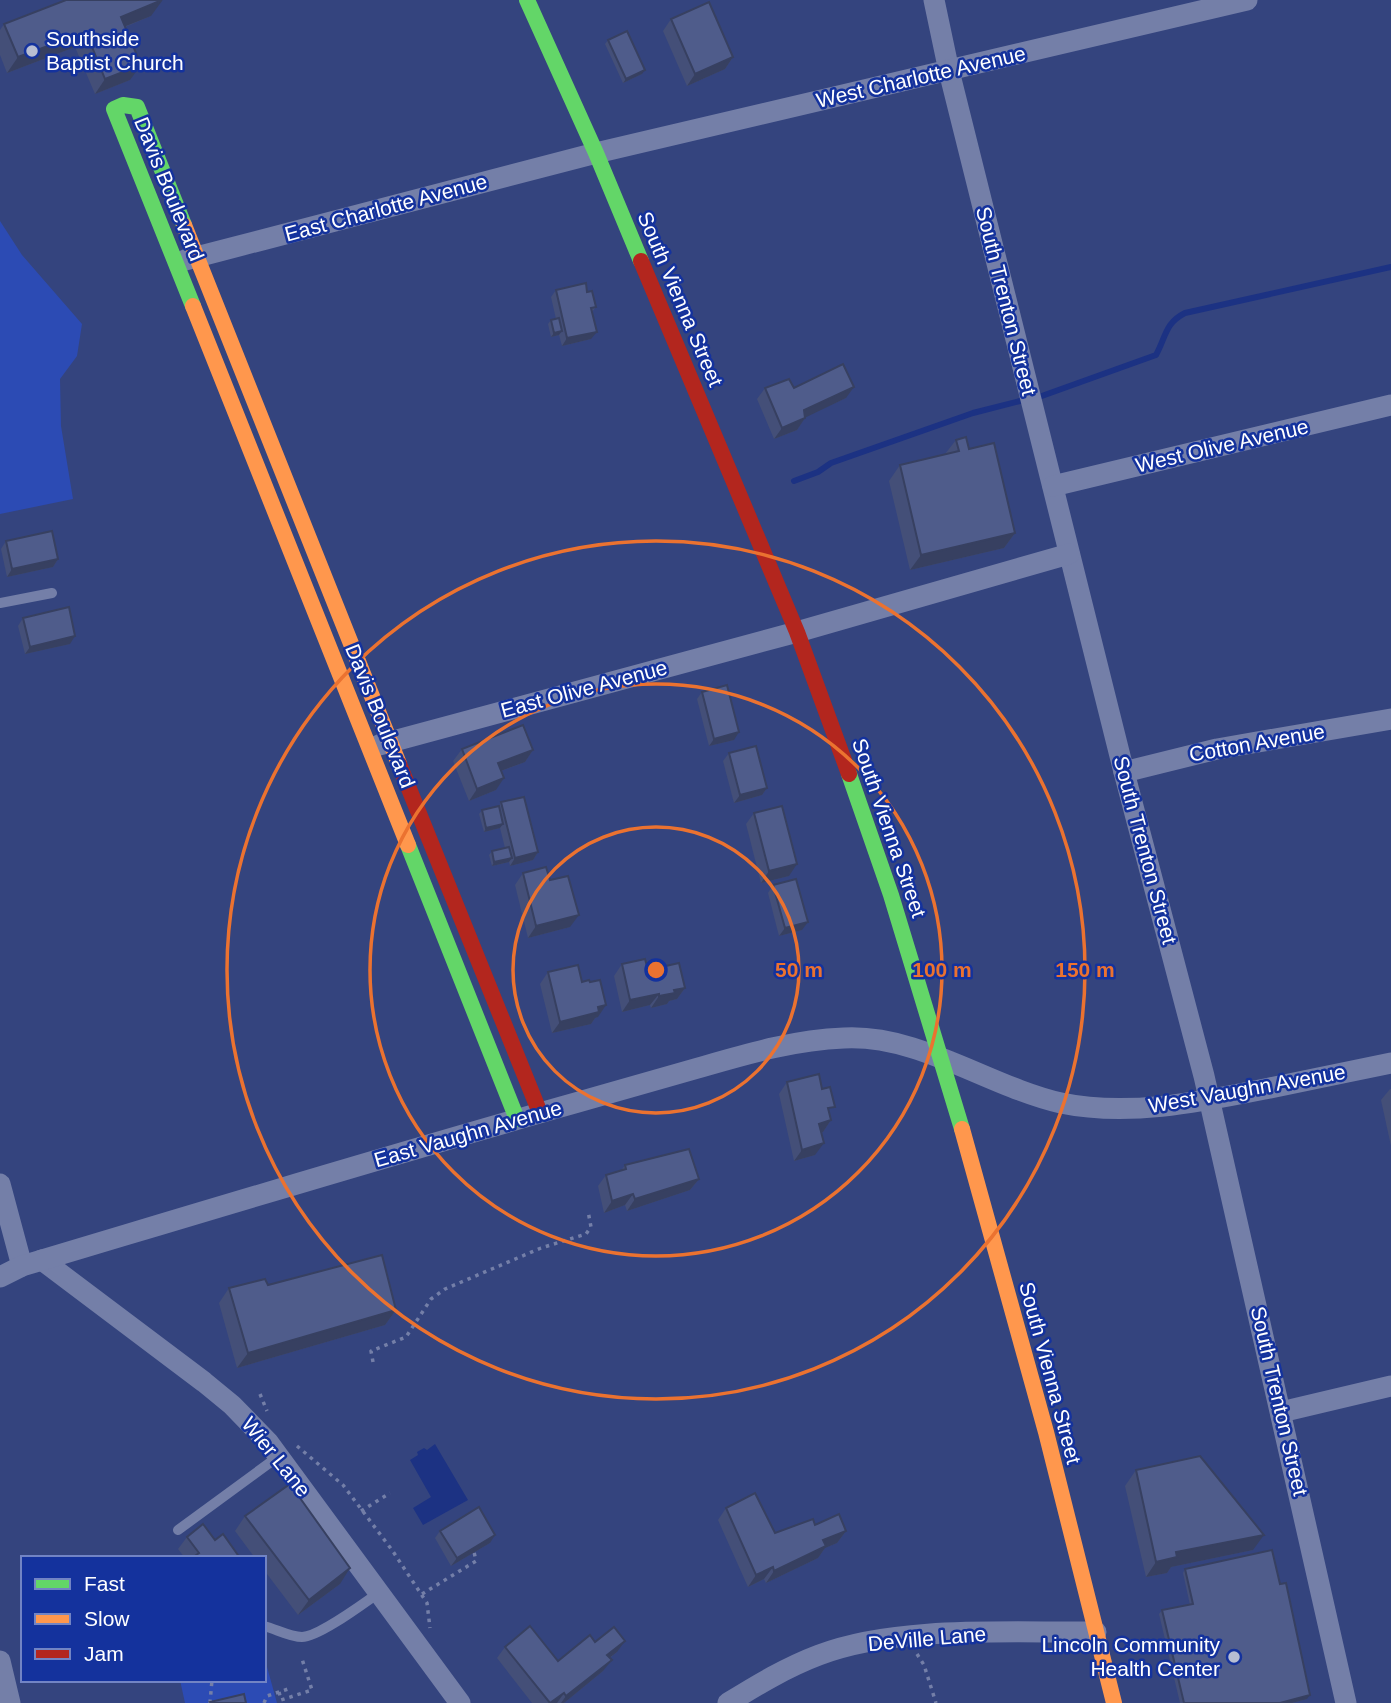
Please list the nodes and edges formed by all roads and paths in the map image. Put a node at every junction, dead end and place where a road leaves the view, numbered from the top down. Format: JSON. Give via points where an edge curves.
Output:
{"nodes":[{"id":1,"x":527,"y":0,"type":"edge"},
{"id":2,"x":934,"y":0,"type":"edge"},
{"id":3,"x":1247,"y":0,"type":"edge"},
{"id":4,"x":949,"y":71,"type":"junction"},
{"id":5,"x":596,"y":153,"type":"junction"},
{"id":6,"x":187,"y":260,"type":"junction"},
{"id":7,"x":1391,"y":405,"type":"edge"},
{"id":8,"x":1053,"y":486,"type":"junction"},
{"id":9,"x":1069,"y":554,"type":"junction"},
{"id":10,"x":52,"y":593,"type":"dead end"},
{"id":11,"x":0,"y":603,"type":"edge"},
{"id":12,"x":797,"y":632,"type":"junction"},
{"id":13,"x":1391,"y":719,"type":"edge"},
{"id":14,"x":380,"y":744,"type":"junction"},
{"id":15,"x":1124,"y":772,"type":"junction"},
{"id":16,"x":943,"y":1058,"type":"junction"},
{"id":17,"x":1391,"y":1063,"type":"edge"},
{"id":18,"x":1209,"y":1100,"type":"junction"},
{"id":19,"x":540,"y":1113,"type":"junction"},
{"id":20,"x":517,"y":1119,"type":"junction"},
{"id":21,"x":0,"y":1184,"type":"edge"},
{"id":22,"x":588,"y":1211,"type":"dead end"},
{"id":23,"x":32,"y":1263,"type":"junction"},
{"id":24,"x":0,"y":1277,"type":"edge"},
{"id":25,"x":373,"y":1362,"type":"dead end"},
{"id":26,"x":1391,"y":1386,"type":"edge"},
{"id":27,"x":260,"y":1394,"type":"dead end"},
{"id":28,"x":1281,"y":1412,"type":"junction"},
{"id":29,"x":270,"y":1416,"type":"dead end"},
{"id":30,"x":287,"y":1450,"type":"junction"},
{"id":31,"x":390,"y":1493,"type":"dead end"},
{"id":32,"x":361,"y":1511,"type":"junction"},
{"id":33,"x":178,"y":1530,"type":"dead end"},
{"id":34,"x":474,"y":1552,"type":"edge"},
{"id":35,"x":380,"y":1592,"type":"junction"},
{"id":36,"x":422,"y":1594,"type":"junction"},
{"id":37,"x":266,"y":1627,"type":"edge"},
{"id":38,"x":1096,"y":1632,"type":"junction"},
{"id":39,"x":430,"y":1636,"type":"dead end"},
{"id":40,"x":913,"y":1652,"type":"dead end"},
{"id":41,"x":302,"y":1659,"type":"dead end"},
{"id":42,"x":0,"y":1661,"type":"edge"},
{"id":43,"x":212,"y":1682,"type":"edge"},
{"id":44,"x":288,"y":1689,"type":"dead end"},
{"id":45,"x":279,"y":1692,"type":"junction"},
{"id":46,"x":10,"y":1703,"type":"edge"},
{"id":47,"x":210,"y":1703,"type":"edge"},
{"id":48,"x":264,"y":1703,"type":"edge"},
{"id":49,"x":460,"y":1703,"type":"edge"},
{"id":50,"x":728,"y":1703,"type":"edge"},
{"id":51,"x":936,"y":1703,"type":"edge"},
{"id":52,"x":1114,"y":1703,"type":"edge"},
{"id":53,"x":1346,"y":1703,"type":"edge"}],
"edges":[{"from":1,"to":5,"type":"main road","name":"South Vienna Street"},
{"from":2,"to":4,"type":"street","name":"South Trenton Street"},
{"from":3,"to":4,"type":"street","name":"West Charlotte Avenue"},
{"from":4,"to":5,"type":"street","name":"West Charlotte Avenue"},
{"from":4,"to":8,"type":"street","name":"South Trenton Street"},
{"from":5,"to":6,"type":"street","name":"East Charlotte Avenue"},
{"from":5,"to":12,"type":"main road","name":"South Vienna Street"},
{"from":6,"to":6,"type":"main road","name":"Davis Boulevard","via":[[137,107],[123,105],[114,110]]},
{"from":6,"to":14,"type":"main road","name":"Davis Boulevard"},
{"from":7,"to":8,"type":"street","name":"West Olive Avenue"},
{"from":8,"to":9,"type":"street","name":"South Trenton Street"},
{"from":9,"to":12,"type":"street"},
{"from":9,"to":15,"type":"street","name":"South Trenton Street"},
{"from":10,"to":11,"type":"lane"},
{"from":12,"to":14,"type":"street","name":"East Olive Avenue"},
{"from":12,"to":16,"type":"main road","name":"South Vienna Street","via":[[889,889]]},
{"from":13,"to":15,"type":"street","name":"Cotton Avenue","via":[[1217,749]]},
{"from":14,"to":19,"type":"main road","name":"Davis Boulevard"},
{"from":14,"to":20,"type":"main road","name":"Davis Boulevard"},
{"from":15,"to":18,"type":"street","name":"South Trenton Street"},
{"from":16,"to":18,"type":"street","name":"West Vaughn Avenue","via":[[1060,1103],[1141,1108]]},
{"from":16,"to":19,"type":"street","name":"East Vaughn Avenue","via":[[848,1037],[793,1042]]},
{"from":16,"to":38,"type":"main road","name":"South Vienna Street"},
{"from":17,"to":18,"type":"street","name":"West Vaughn Avenue"},
{"from":18,"to":28,"type":"street","name":"South Trenton Street"},
{"from":19,"to":20,"type":"street","name":"East Vaughn Avenue"},
{"from":20,"to":23,"type":"street","name":"East Vaughn Avenue"},
{"from":21,"to":23,"type":"street"},
{"from":22,"to":25,"type":"path","via":[[591,1227],[586,1234],[541,1248],[437,1293],[406,1337],[371,1351]]},
{"from":23,"to":24,"type":"street","name":"East Vaughn Avenue"},
{"from":23,"to":30,"type":"street","name":"Wier Lane","via":[[232,1405],[268,1441]]},
{"from":26,"to":28,"type":"street"},
{"from":27,"to":29,"type":"path"},
{"from":28,"to":53,"type":"street","name":"South Trenton Street"},
{"from":30,"to":32,"type":"path","via":[[343,1485]]},
{"from":30,"to":33,"type":"lane"},
{"from":30,"to":35,"type":"street","name":"Wier Lane"},
{"from":31,"to":32,"type":"path"},
{"from":32,"to":36,"type":"path"},
{"from":34,"to":36,"type":"path","via":[[476,1561]]},
{"from":35,"to":37,"type":"lane","via":[[308,1636]]},
{"from":35,"to":49,"type":"street","name":"Wier Lane"},
{"from":36,"to":39,"type":"path","via":[[429,1610]]},
{"from":38,"to":50,"type":"street","name":"DeVille Lane","via":[[922,1634],[863,1642],[819,1655]]},
{"from":38,"to":52,"type":"main road","name":"South Vienna Street"},
{"from":40,"to":51,"type":"path","via":[[922,1660]]},
{"from":41,"to":45,"type":"path","via":[[312,1690],[281,1700]]},
{"from":42,"to":46,"type":"street"},
{"from":43,"to":47,"type":"path"},
{"from":44,"to":45,"type":"path"},
{"from":45,"to":48,"type":"path","via":[[267,1696]]}]}
